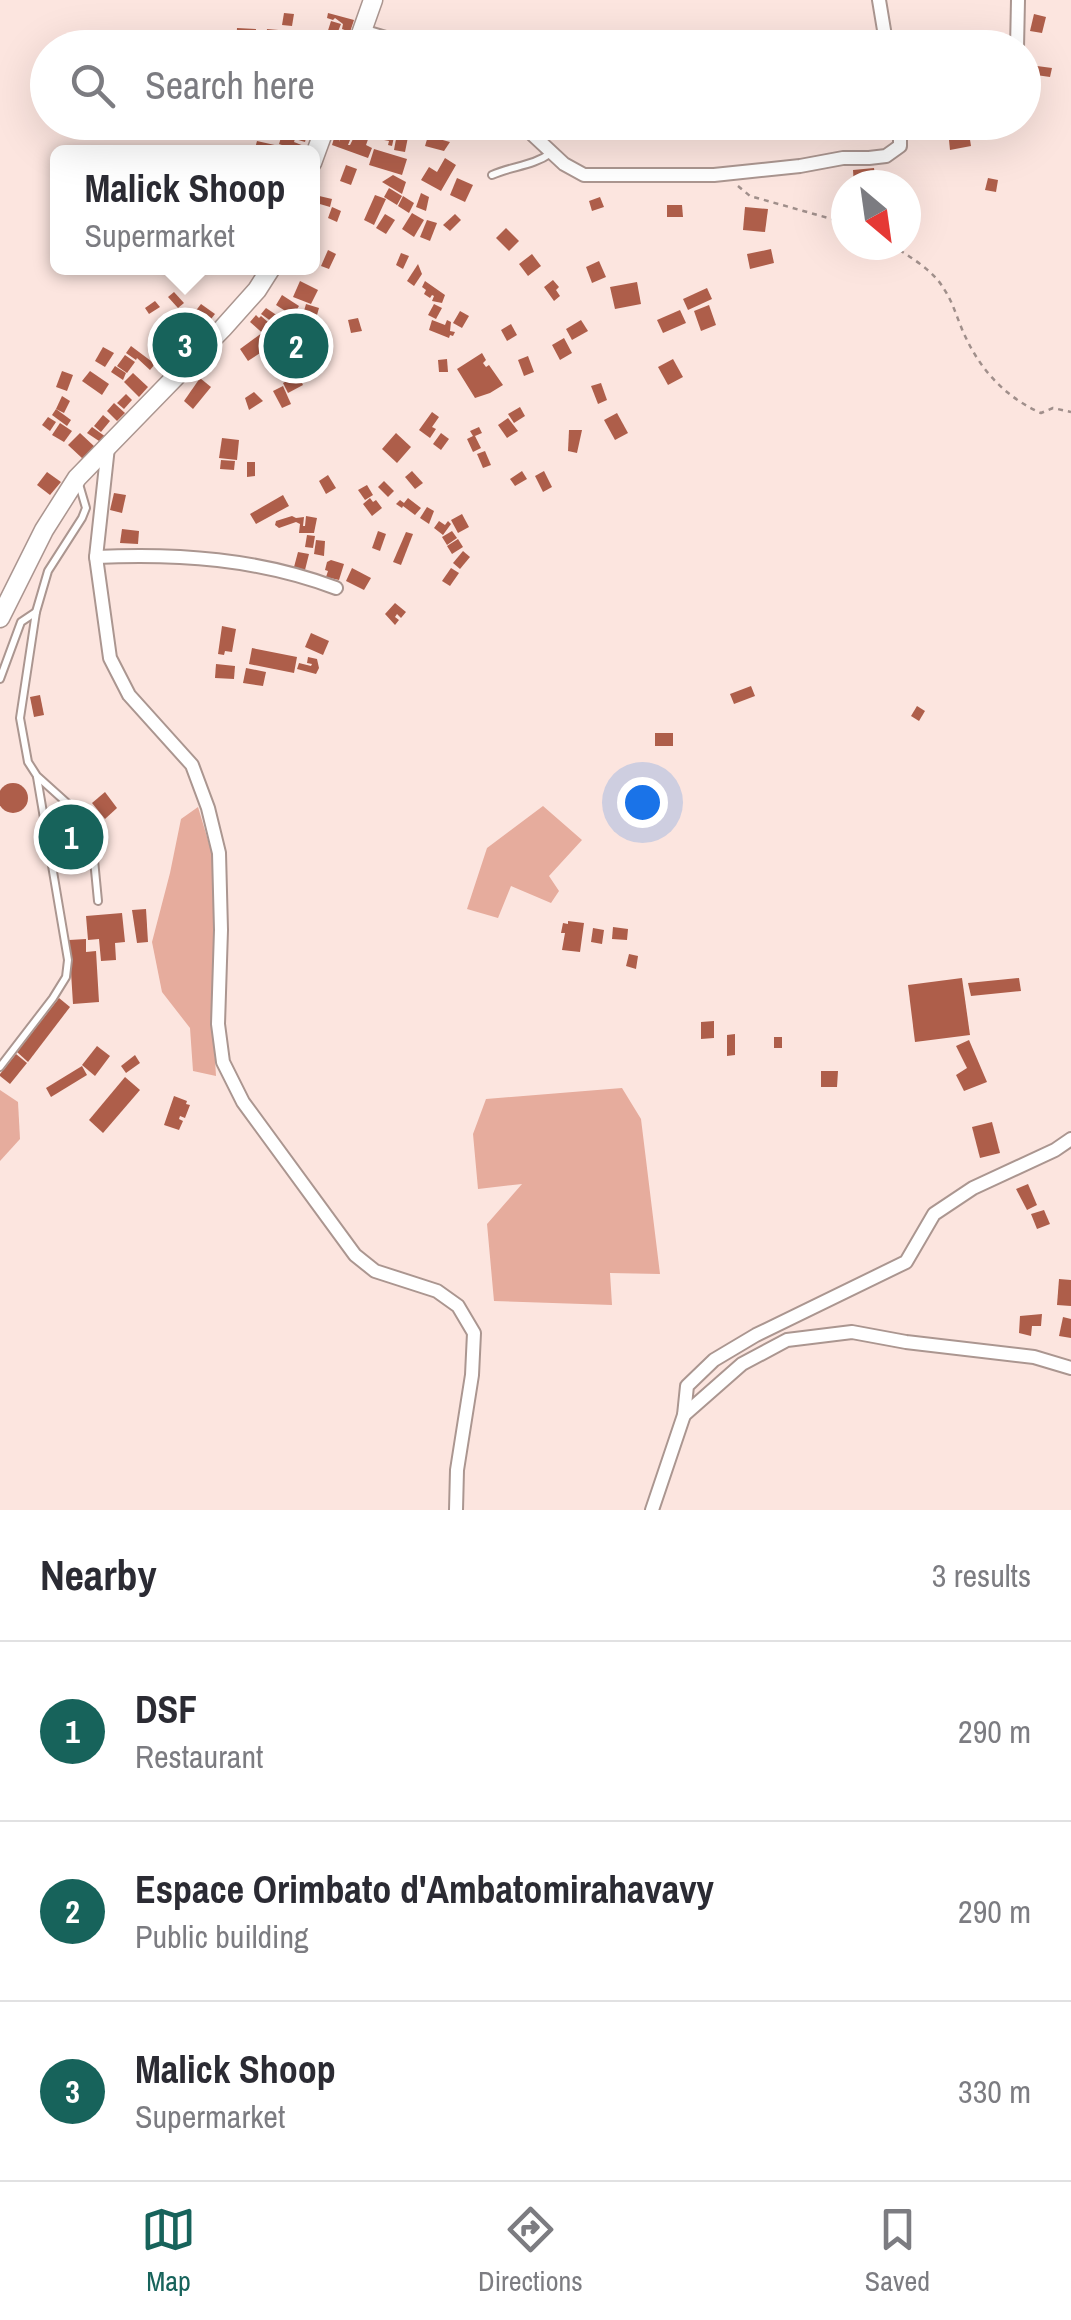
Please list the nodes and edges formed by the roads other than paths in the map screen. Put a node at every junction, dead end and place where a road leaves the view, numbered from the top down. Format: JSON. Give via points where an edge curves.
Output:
{"nodes":[{"id":1,"x":373,"y":0,"type":"edge"},
{"id":2,"x":879,"y":0,"type":"edge"},
{"id":3,"x":1018,"y":0,"type":"edge"},
{"id":4,"x":362,"y":30,"type":"edge"},
{"id":5,"x":884,"y":30,"type":"edge"},
{"id":6,"x":1017,"y":30,"type":"edge"},
{"id":7,"x":538,"y":140,"type":"edge"},
{"id":8,"x":900,"y":140,"type":"edge"},
{"id":9,"x":552,"y":153,"type":"junction"},
{"id":10,"x":492,"y":175,"type":"dead end"},
{"id":11,"x":267,"y":275,"type":"edge"},
{"id":12,"x":108,"y":444,"type":"junction"},
{"id":13,"x":77,"y":478,"type":"junction"},
{"id":14,"x":96,"y":557,"type":"junction"},
{"id":15,"x":336,"y":588,"type":"dead end"},
{"id":16,"x":36,"y":612,"type":"junction"},
{"id":17,"x":0,"y":618,"type":"edge"},
{"id":18,"x":0,"y":679,"type":"edge"},
{"id":19,"x":37,"y":776,"type":"junction"},
{"id":20,"x":98,"y":901,"type":"dead end"},
{"id":21,"x":0,"y":1067,"type":"edge"},
{"id":22,"x":1071,"y":1139,"type":"edge"},
{"id":23,"x":1071,"y":1368,"type":"edge"},
{"id":24,"x":684,"y":1415,"type":"junction"},
{"id":25,"x":456,"y":1510,"type":"edge"},
{"id":26,"x":652,"y":1510,"type":"edge"}],
"edges":[{"from":1,"to":4,"type":"main road"},
{"from":2,"to":5,"type":"street"},
{"from":3,"to":6,"type":"street"},
{"from":7,"to":9,"type":"street"},
{"from":8,"to":9,"type":"street","via":[[886,156],[728,174],[584,175]]},
{"from":9,"to":10,"type":"lane"},
{"from":11,"to":12,"type":"main road"},
{"from":12,"to":13,"type":"main road"},
{"from":12,"to":14,"type":"street"},
{"from":13,"to":16,"type":"lane","via":[[86,508],[48,571]]},
{"from":13,"to":17,"type":"main road"},
{"from":14,"to":15,"type":"street","via":[[236,560]]},
{"from":14,"to":25,"type":"street","via":[[110,658],[129,695],[192,765],[208,808],[219,853],[223,1062],[244,1102],[355,1255],[375,1271],[437,1290],[458,1306],[474,1333]]},
{"from":16,"to":18,"type":"lane","via":[[21,622]]},
{"from":16,"to":19,"type":"lane","via":[[20,718]]},
{"from":19,"to":20,"type":"lane","via":[[87,821]]},
{"from":19,"to":21,"type":"lane","via":[[66,976]]},
{"from":22,"to":24,"type":"street","via":[[934,1214],[906,1262],[714,1360],[687,1386]]},
{"from":23,"to":24,"type":"street","via":[[852,1332],[787,1340],[742,1364]]},
{"from":24,"to":26,"type":"street"}]}
